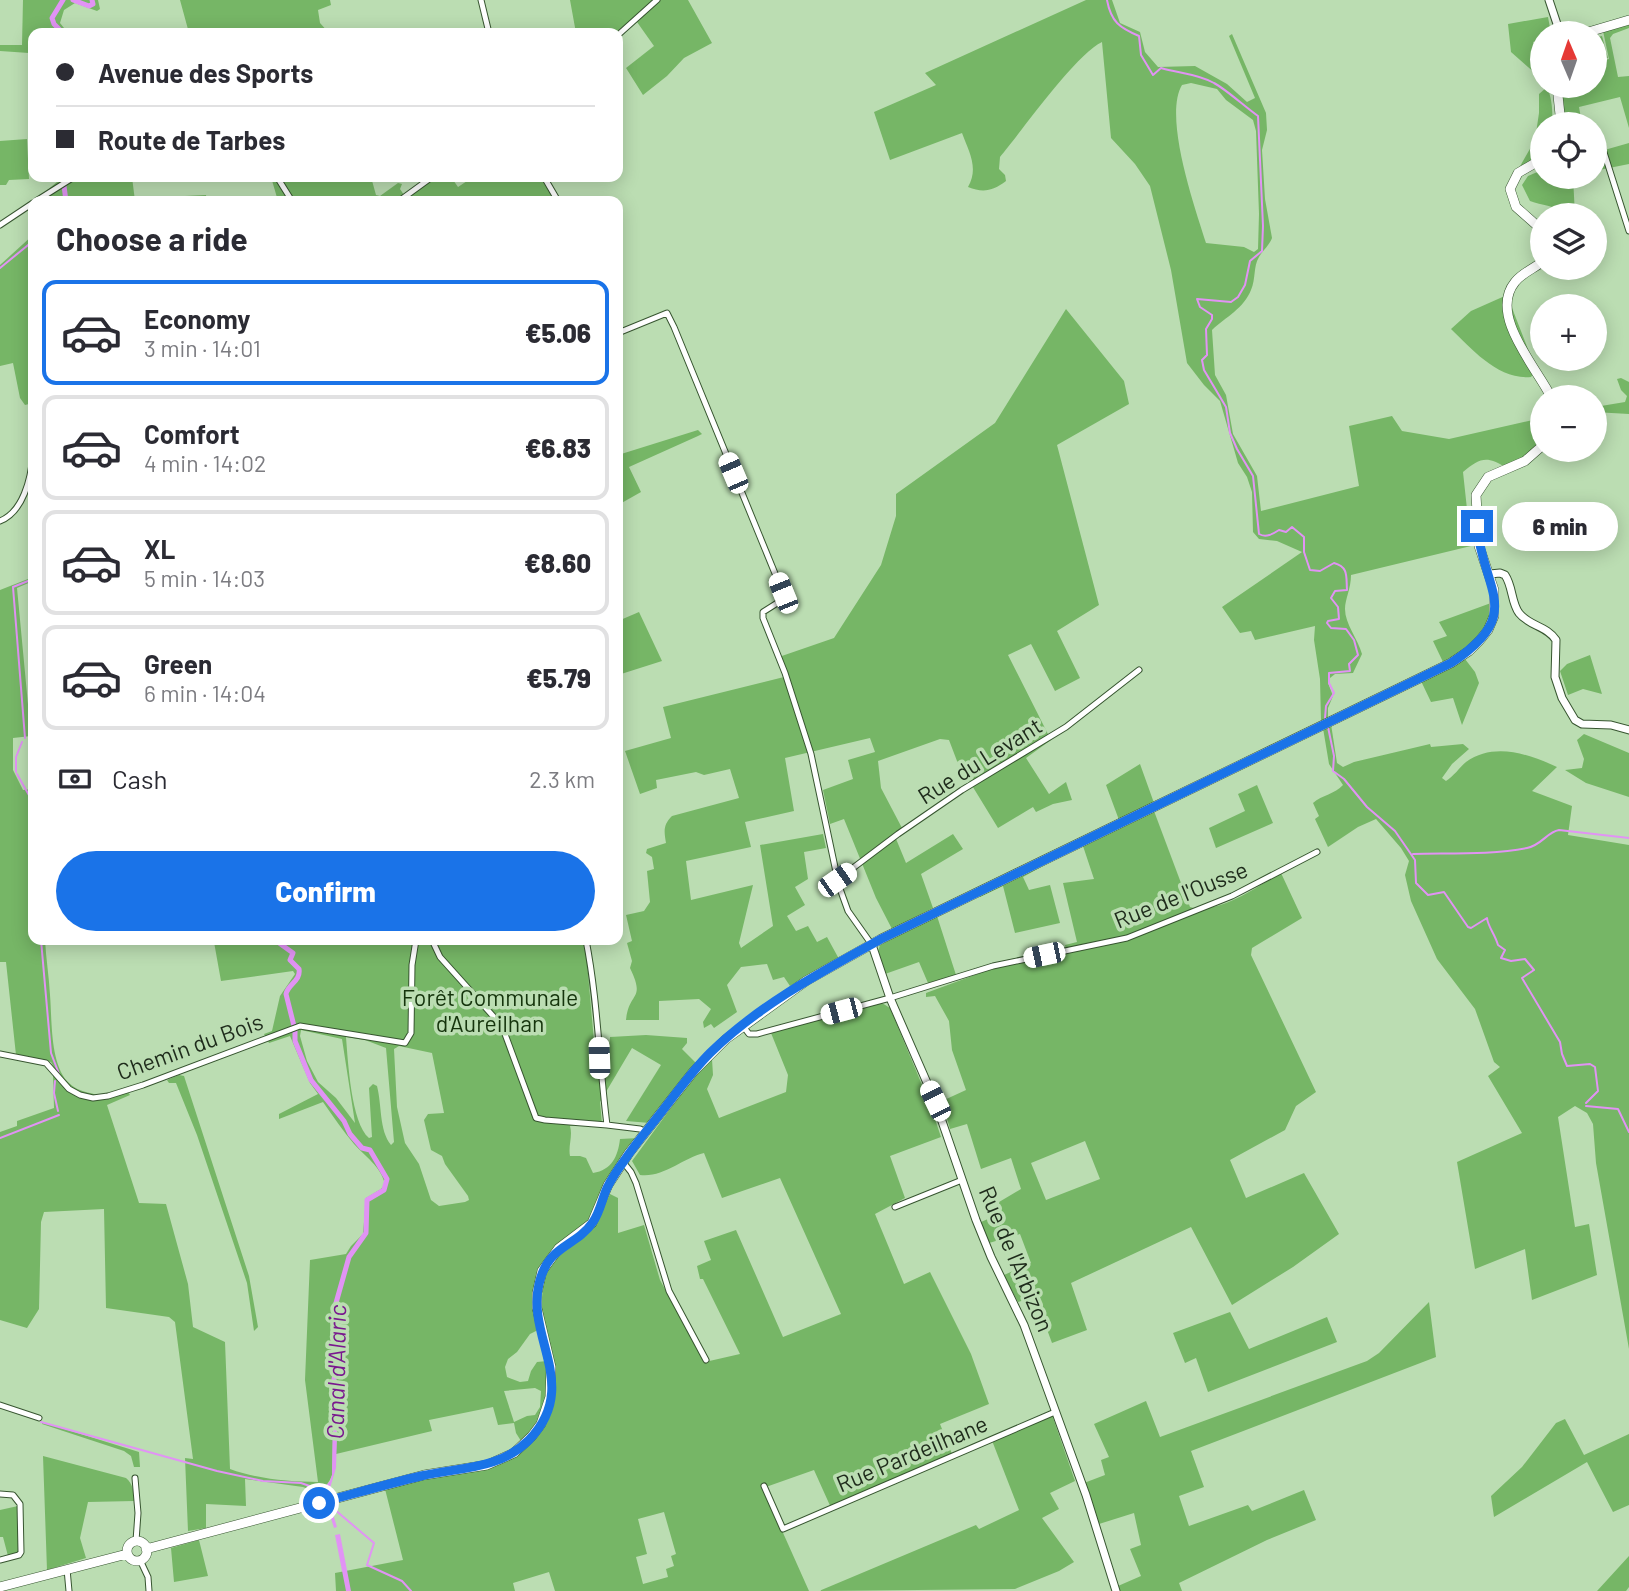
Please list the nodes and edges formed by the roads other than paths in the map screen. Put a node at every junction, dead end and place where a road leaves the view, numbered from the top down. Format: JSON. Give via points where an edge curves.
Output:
{"nodes":[{"id":1,"x":481,"y":0,"type":"edge"},
{"id":2,"x":657,"y":0,"type":"edge"},
{"id":3,"x":1549,"y":0,"type":"edge"},
{"id":4,"x":1629,"y":20,"type":"edge"},
{"id":5,"x":1556,"y":21,"type":"edge"},
{"id":6,"x":1607,"y":26,"type":"edge"},
{"id":7,"x":488,"y":28,"type":"edge"},
{"id":8,"x":623,"y":31,"type":"edge"},
{"id":9,"x":1607,"y":162,"type":"edge"},
{"id":10,"x":1530,"y":166,"type":"edge"},
{"id":11,"x":66,"y":182,"type":"edge"},
{"id":12,"x":425,"y":182,"type":"edge"},
{"id":13,"x":44,"y":196,"type":"edge"},
{"id":14,"x":406,"y":196,"type":"edge"},
{"id":15,"x":28,"y":207,"type":"edge"},
{"id":16,"x":1530,"y":219,"type":"edge"},
{"id":17,"x":0,"y":225,"type":"edge"},
{"id":18,"x":1629,"y":231,"type":"edge"},
{"id":19,"x":1530,"y":271,"type":"edge"},
{"id":20,"x":623,"y":331,"type":"edge"},
{"id":21,"x":1544,"y":385,"type":"edge"},
{"id":22,"x":1530,"y":457,"type":"edge"},
{"id":23,"x":28,"y":472,"type":"edge"},
{"id":24,"x":0,"y":522,"type":"edge"},
{"id":25,"x":1490,"y":574,"type":"junction"},
{"id":26,"x":1139,"y":670,"type":"dead end"},
{"id":27,"x":1629,"y":730,"type":"edge"},
{"id":28,"x":1317,"y":852,"type":"dead end"},
{"id":29,"x":837,"y":880,"type":"junction"},
{"id":30,"x":872,"y":944,"type":"junction"},
{"id":31,"x":415,"y":945,"type":"edge"},
{"id":32,"x":434,"y":945,"type":"edge"},
{"id":33,"x":587,"y":945,"type":"edge"},
{"id":34,"x":890,"y":998,"type":"junction"},
{"id":35,"x":743,"y":1026,"type":"junction"},
{"id":36,"x":0,"y":1054,"type":"edge"},
{"id":37,"x":607,"y":1125,"type":"junction"},
{"id":38,"x":646,"y":1132,"type":"junction"},
{"id":39,"x":623,"y":1162,"type":"junction"},
{"id":40,"x":962,"y":1180,"type":"junction"},
{"id":41,"x":895,"y":1207,"type":"dead end"},
{"id":42,"x":706,"y":1360,"type":"dead end"},
{"id":43,"x":0,"y":1405,"type":"edge"},
{"id":44,"x":1055,"y":1412,"type":"junction"},
{"id":45,"x":39,"y":1418,"type":"dead end"},
{"id":46,"x":135,"y":1478,"type":"dead end"},
{"id":47,"x":764,"y":1486,"type":"dead end"},
{"id":48,"x":0,"y":1494,"type":"edge"},
{"id":49,"x":136,"y":1541,"type":"junction"},
{"id":50,"x":146,"y":1549,"type":"junction"},
{"id":51,"x":127,"y":1554,"type":"junction"},
{"id":52,"x":0,"y":1560,"type":"edge"},
{"id":53,"x":140,"y":1560,"type":"junction"},
{"id":54,"x":67,"y":1569,"type":"junction"},
{"id":55,"x":0,"y":1587,"type":"edge"},
{"id":56,"x":69,"y":1591,"type":"edge"},
{"id":57,"x":149,"y":1591,"type":"edge"},
{"id":58,"x":1116,"y":1591,"type":"edge"}],
"edges":[{"from":1,"to":7,"type":"street"},
{"from":2,"to":8,"type":"street"},
{"from":3,"to":5,"type":"street"},
{"from":4,"to":6,"type":"main road"},
{"from":9,"to":18,"type":"street"},
{"from":10,"to":16,"type":"main road","via":[[1518,173],[1510,189],[1516,207]]},
{"from":11,"to":13,"type":"street"},
{"from":12,"to":14,"type":"street"},
{"from":15,"to":17,"type":"street"},
{"from":19,"to":21,"type":"main road","via":[[1511,288],[1507,306],[1518,342]]},
{"from":20,"to":29,"type":"street","via":[[667,313],[783,593],[779,603],[762,615],[811,754]]},
{"from":22,"to":25,"type":"main road","via":[[1488,477],[1476,495],[1479,546]]},
{"from":23,"to":24,"type":"street","via":[[19,506]]},
{"from":25,"to":27,"type":"street","via":[[1505,575],[1522,616],[1556,640],[1555,677],[1575,720]]},
{"from":25,"to":30,"type":"main road","via":[[1495,602],[1488,630],[1451,663]]},
{"from":26,"to":29,"type":"street","name":"Rue du Levant","via":[[1066,727],[962,790]]},
{"from":28,"to":34,"type":"street","name":"Rue de l'Ousse","via":[[1232,896],[1127,939],[993,966]]},
{"from":29,"to":30,"type":"street","via":[[848,911]]},
{"from":30,"to":34,"type":"street","name":"Rue de l'Arbizon"},
{"from":30,"to":35,"type":"main road","via":[[806,981]]},
{"from":31,"to":36,"type":"street","name":"Chemin du Bois","via":[[411,1033],[405,1043],[294,1027],[144,1085],[93,1098],[69,1088],[46,1063]]},
{"from":32,"to":37,"type":"street","via":[[502,1026],[536,1118]]},
{"from":33,"to":37,"type":"street"},
{"from":34,"to":35,"type":"street","name":"Rue de l'Ousse","via":[[757,1034],[749,1034]]},
{"from":34,"to":40,"type":"street","name":"Rue de l'Arbizon","via":[[935,1101]]},
{"from":35,"to":38,"type":"main road","via":[[710,1053]]},
{"from":37,"to":38,"type":"street"},
{"from":38,"to":39,"type":"main road"},
{"from":39,"to":42,"type":"street","via":[[636,1183],[669,1291]]},
{"from":39,"to":50,"type":"main road","via":[[592,1223],[559,1248],[542,1272],[537,1308],[552,1384],[547,1411],[532,1436],[513,1453],[487,1465],[424,1475]]},
{"from":40,"to":41,"type":"street"},
{"from":40,"to":44,"type":"street","name":"Rue de l'Arbizon","via":[[991,1257],[1024,1325]]},
{"from":43,"to":45,"type":"street"},
{"from":44,"to":47,"type":"street","name":"Rue Pardeilhane","via":[[783,1529]]},
{"from":44,"to":58,"type":"street","name":"Rue de l'Arbizon"},
{"from":46,"to":49,"type":"street"},
{"from":48,"to":52,"type":"street","via":[[13,1495],[20,1504],[21,1552]]},
{"from":49,"to":50,"type":"main road"},
{"from":49,"to":51,"type":"main road","via":[[128,1545]]},
{"from":50,"to":53,"type":"main road"},
{"from":51,"to":53,"type":"main road"},
{"from":51,"to":54,"type":"main road"},
{"from":53,"to":57,"type":"street"},
{"from":54,"to":55,"type":"main road"},
{"from":54,"to":56,"type":"street"}]}
